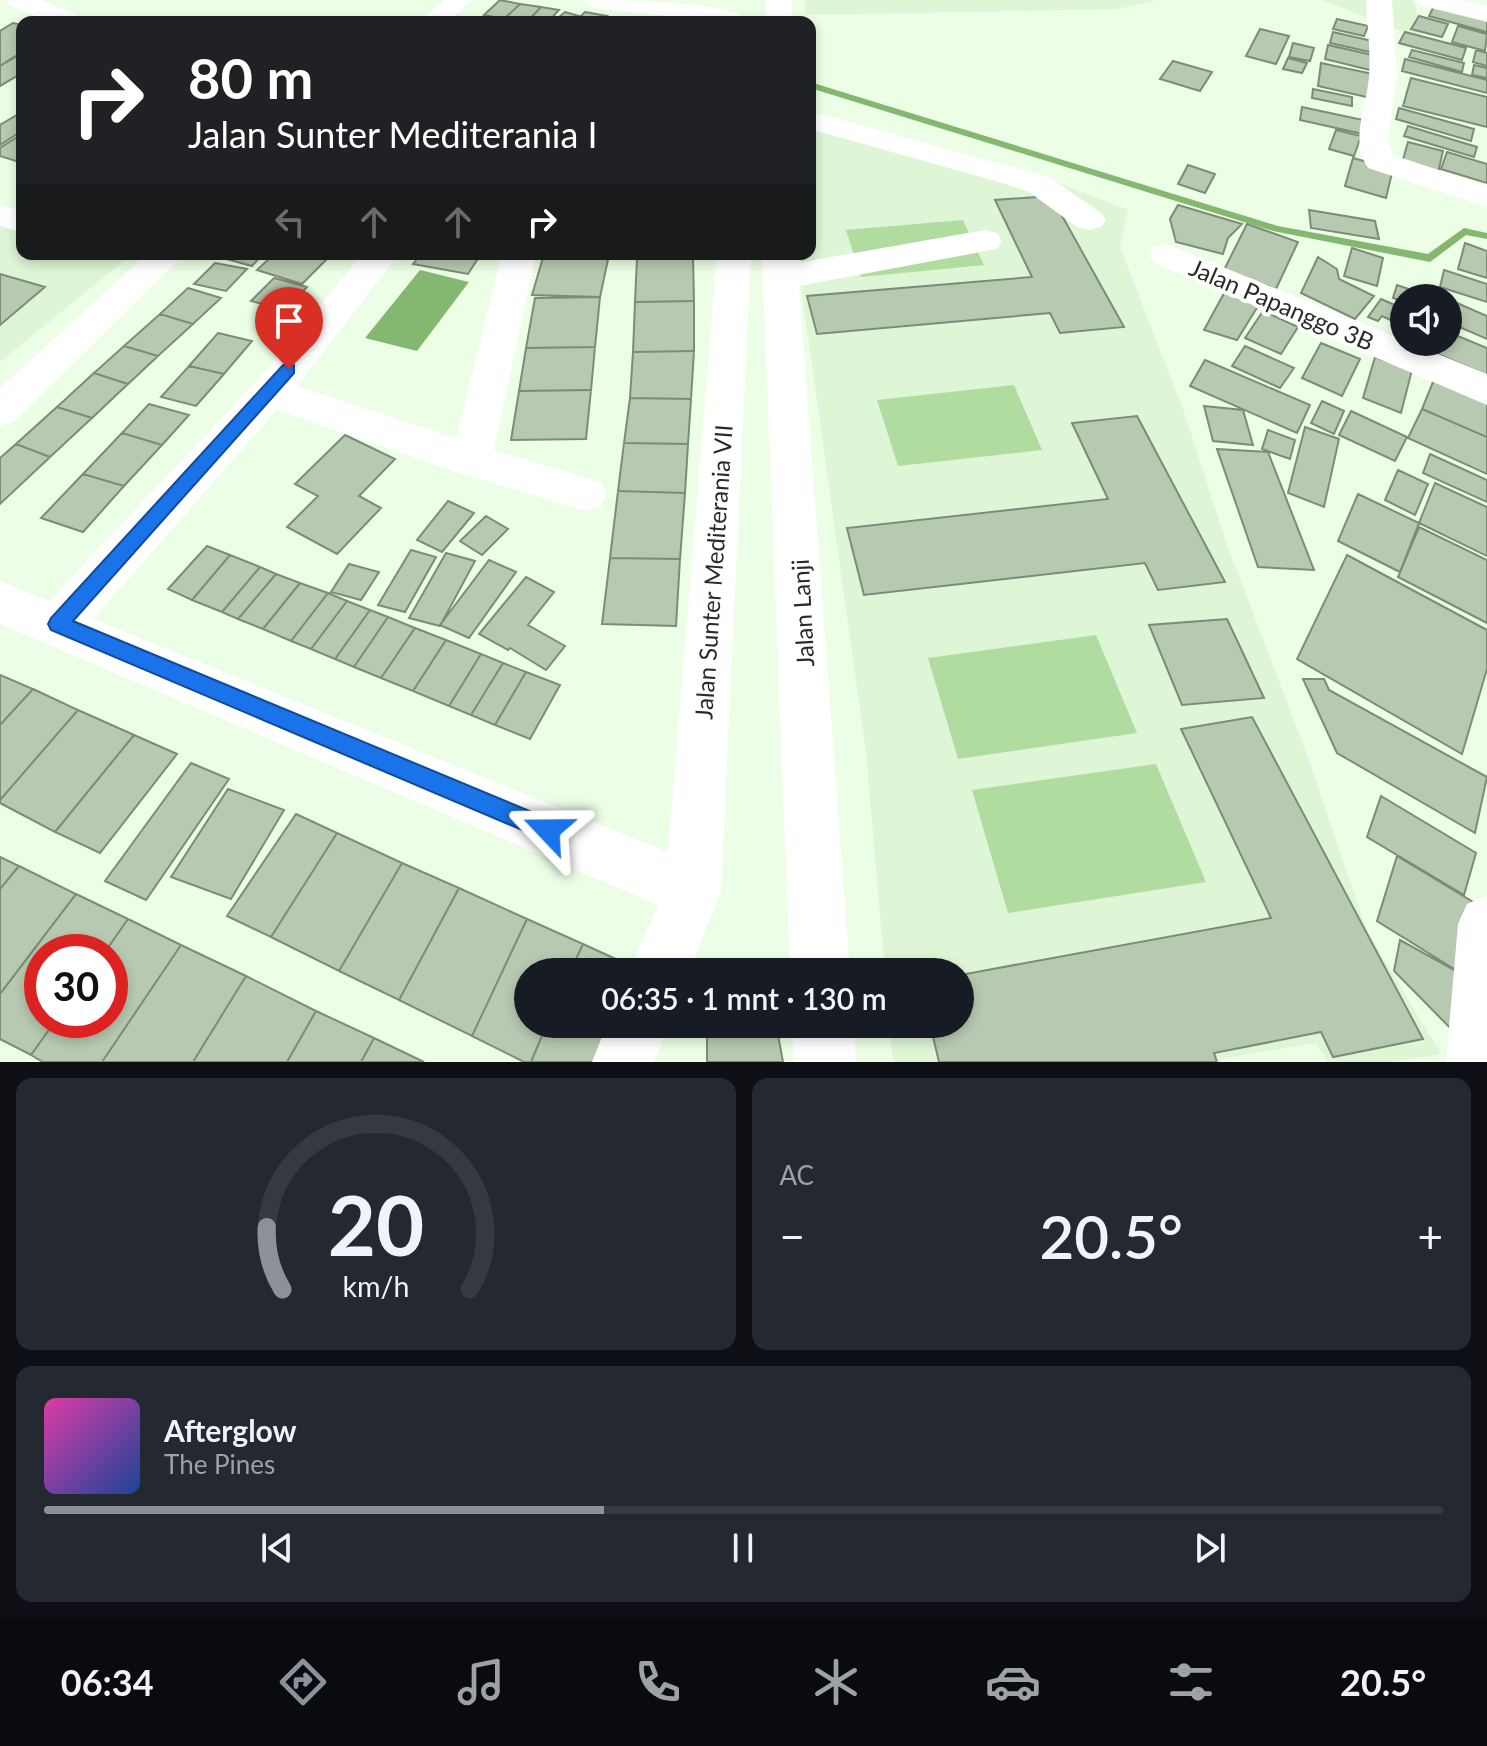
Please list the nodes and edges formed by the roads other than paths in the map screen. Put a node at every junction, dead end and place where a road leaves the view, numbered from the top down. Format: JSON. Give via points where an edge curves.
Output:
{"nodes":[{"id":1,"x":19,"y":0,"type":"edge"},
{"id":2,"x":460,"y":0,"type":"edge"},
{"id":3,"x":596,"y":0,"type":"edge"},
{"id":4,"x":1348,"y":0,"type":"edge"},
{"id":5,"x":1428,"y":0,"type":"edge"},
{"id":6,"x":1379,"y":5,"type":"edge"},
{"id":7,"x":420,"y":11,"type":"edge"},
{"id":8,"x":1487,"y":14,"type":"edge"},
{"id":9,"x":57,"y":16,"type":"edge"},
{"id":10,"x":726,"y":16,"type":"edge"},
{"id":11,"x":816,"y":122,"type":"edge"},
{"id":12,"x":1487,"y":197,"type":"edge"},
{"id":13,"x":1089,"y":220,"type":"dead end"},
{"id":14,"x":985,"y":241,"type":"dead end"},
{"id":15,"x":1166,"y":255,"type":"dead end"},
{"id":16,"x":137,"y":260,"type":"edge"},
{"id":17,"x":138,"y":260,"type":"edge"},
{"id":18,"x":377,"y":260,"type":"edge"},
{"id":19,"x":518,"y":260,"type":"edge"},
{"id":20,"x":734,"y":260,"type":"edge"},
{"id":21,"x":780,"y":266,"type":"edge"},
{"id":22,"x":0,"y":378,"type":"edge"},
{"id":23,"x":1487,"y":390,"type":"edge"},
{"id":24,"x":270,"y":392,"type":"junction"},
{"id":25,"x":0,"y":411,"type":"edge"},
{"id":26,"x":471,"y":460,"type":"junction"},
{"id":27,"x":586,"y":494,"type":"dead end"},
{"id":28,"x":0,"y":602,"type":"edge"},
{"id":29,"x":58,"y":624,"type":"junction"},
{"id":30,"x":693,"y":891,"type":"junction"},
{"id":31,"x":1487,"y":924,"type":"edge"},
{"id":32,"x":665,"y":958,"type":"edge"},
{"id":33,"x":819,"y":958,"type":"edge"},
{"id":34,"x":632,"y":1038,"type":"edge"},
{"id":35,"x":824,"y":1038,"type":"edge"},
{"id":36,"x":623,"y":1062,"type":"edge"},
{"id":37,"x":825,"y":1062,"type":"edge"},
{"id":38,"x":1477,"y":1062,"type":"edge"}],
"edges":[{"from":1,"to":9,"type":"street"},
{"from":2,"to":7,"type":"street"},
{"from":3,"to":10,"type":"street"},
{"from":4,"to":6,"type":"street"},
{"from":5,"to":8,"type":"street"},
{"from":6,"to":12,"type":"street","via":[[1383,76],[1373,141],[1379,161]]},
{"from":11,"to":13,"type":"street","via":[[1040,185]]},
{"from":14,"to":21,"type":"street"},
{"from":15,"to":23,"type":"street","name":"Jalan Papanggo 3B"},
{"from":16,"to":22,"type":"street"},
{"from":17,"to":25,"type":"street"},
{"from":18,"to":24,"type":"street"},
{"from":19,"to":26,"type":"street"},
{"from":20,"to":30,"type":"street","name":"Jalan Sunter Mediterania VII"},
{"from":21,"to":33,"type":"street","name":"Jalan Lanji"},
{"from":24,"to":26,"type":"street"},
{"from":24,"to":29,"type":"street"},
{"from":26,"to":27,"type":"street"},
{"from":28,"to":29,"type":"street"},
{"from":29,"to":30,"type":"street"},
{"from":30,"to":32,"type":"street","name":"Jalan Sunter Mediterania VII"},
{"from":31,"to":38,"type":"street"},
{"from":34,"to":36,"type":"street"},
{"from":35,"to":37,"type":"street"}]}
